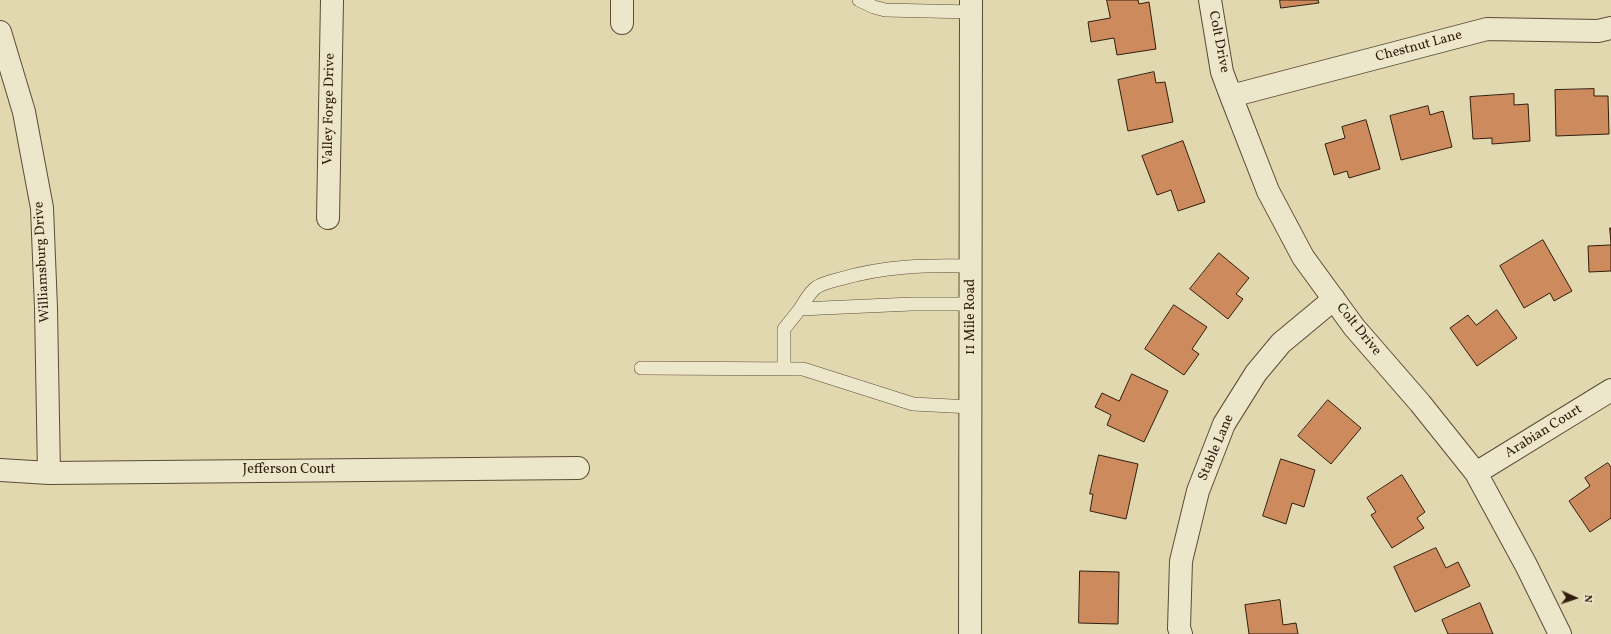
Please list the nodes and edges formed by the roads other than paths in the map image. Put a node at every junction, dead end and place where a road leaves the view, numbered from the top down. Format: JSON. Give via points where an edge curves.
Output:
{"nodes":[{"id":1,"x":332,"y":0,"type":"edge"},
{"id":2,"x":622,"y":0,"type":"edge"},
{"id":3,"x":859,"y":0,"type":"edge"},
{"id":4,"x":1210,"y":0,"type":"edge"},
{"id":5,"x":971,"y":6,"type":"edge"},
{"id":6,"x":622,"y":23,"type":"dead end"},
{"id":7,"x":1611,"y":28,"type":"edge"},
{"id":8,"x":0,"y":32,"type":"edge"},
{"id":9,"x":1231,"y":96,"type":"junction"},
{"id":10,"x":328,"y":218,"type":"dead end"},
{"id":11,"x":971,"y":266,"type":"junction"},
{"id":12,"x":1334,"y":299,"type":"junction"},
{"id":13,"x":971,"y":304,"type":"junction"},
{"id":14,"x":800,"y":309,"type":"junction"},
{"id":15,"x":641,"y":368,"type":"dead end"},
{"id":16,"x":784,"y":368,"type":"junction"},
{"id":17,"x":1611,"y":390,"type":"edge"},
{"id":18,"x":971,"y":407,"type":"junction"},
{"id":19,"x":578,"y":468,"type":"dead end"},
{"id":20,"x":0,"y":470,"type":"edge"},
{"id":21,"x":49,"y":472,"type":"junction"},
{"id":22,"x":1476,"y":473,"type":"junction"},
{"id":23,"x":970,"y":634,"type":"edge"},
{"id":24,"x":1181,"y":634,"type":"edge"},
{"id":25,"x":1560,"y":634,"type":"edge"}],
"edges":[{"from":1,"to":10,"type":"street","name":"Valley Forge Drive"},
{"from":2,"to":6,"type":"street"},
{"from":3,"to":5,"type":"lane","via":[[869,6],[885,10]]},
{"from":4,"to":9,"type":"street","name":"Colt Drive","via":[[1222,72]]},
{"from":5,"to":11,"type":"street","name":"11 Mile Road"},
{"from":7,"to":9,"type":"street","name":"Chestnut Lane","via":[[1598,31],[1487,29]]},
{"from":8,"to":21,"type":"street","name":"Williamsburg Drive","via":[[24,112],[42,208]]},
{"from":9,"to":12,"type":"street","name":"Colt Drive","via":[[1268,191],[1303,257]]},
{"from":11,"to":13,"type":"street","name":"11 Mile Road"},
{"from":11,"to":14,"type":"lane","via":[[937,265],[865,272],[817,287]]},
{"from":12,"to":22,"type":"street","name":"Colt Drive","via":[[1354,327]]},
{"from":12,"to":24,"type":"street","name":"Stable Lane","via":[[1281,343],[1256,373],[1224,424],[1198,491],[1181,561]]},
{"from":13,"to":14,"type":"lane"},
{"from":13,"to":18,"type":"street","name":"11 Mile Road"},
{"from":14,"to":16,"type":"lane","via":[[784,329]]},
{"from":15,"to":16,"type":"lane"},
{"from":16,"to":18,"type":"lane","via":[[803,369],[912,404]]},
{"from":17,"to":22,"type":"street","name":"Arabian Court"},
{"from":18,"to":23,"type":"street","name":"11 Mile Road"},
{"from":19,"to":21,"type":"street","name":"Jefferson Court"},
{"from":20,"to":21,"type":"street","name":"Jefferson Court"},
{"from":22,"to":25,"type":"street","name":"Colt Drive"}]}
